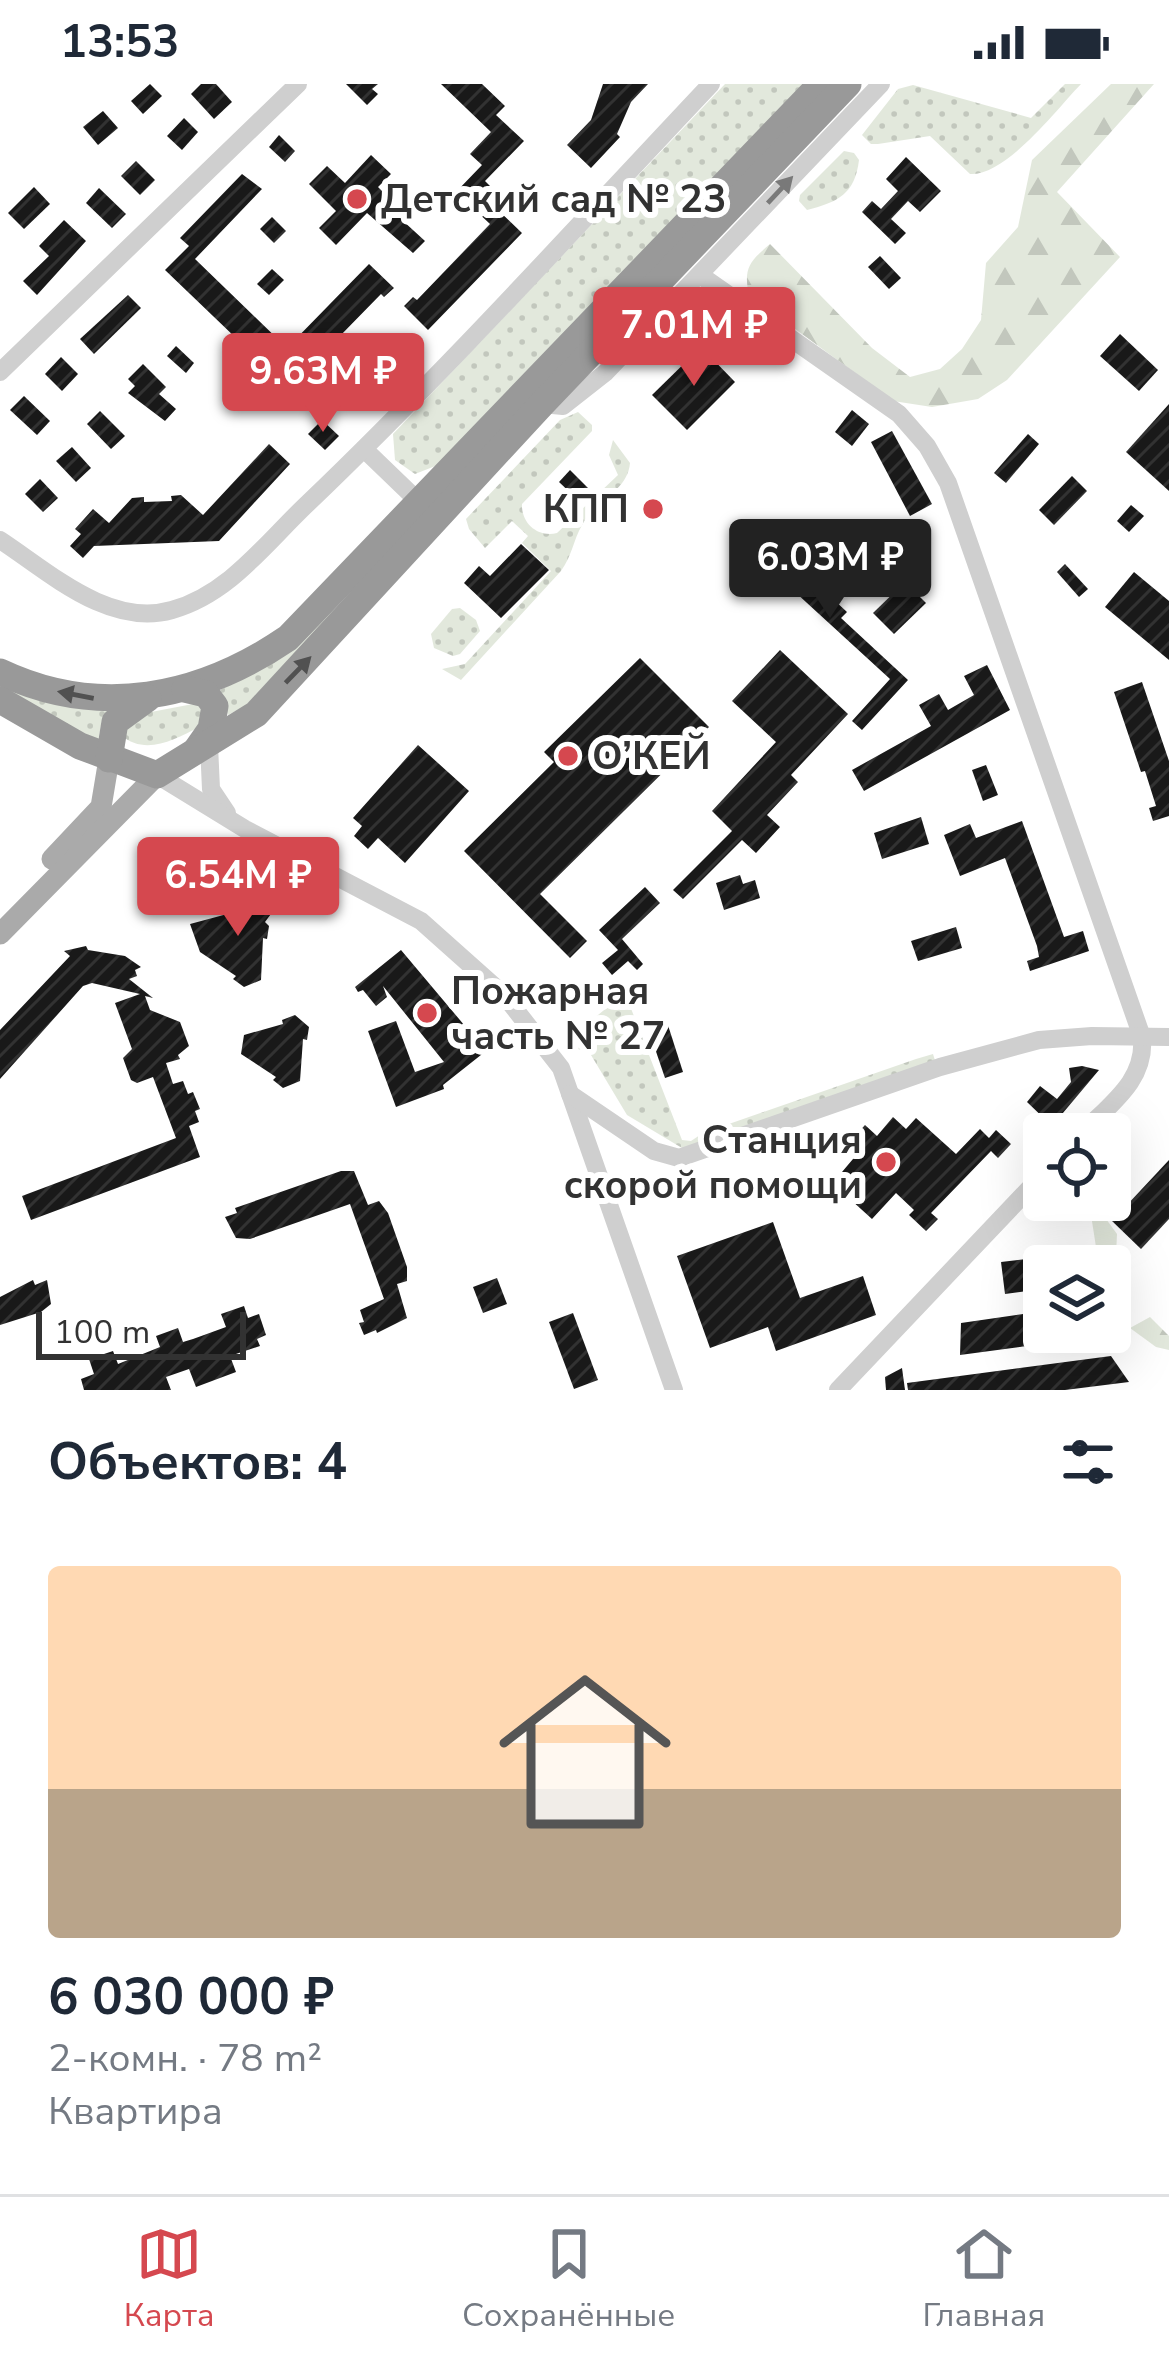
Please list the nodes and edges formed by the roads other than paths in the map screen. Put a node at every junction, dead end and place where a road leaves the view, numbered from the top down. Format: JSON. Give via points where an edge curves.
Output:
{"nodes":[{"id":1,"x":298,"y":84,"type":"edge"},
{"id":2,"x":712,"y":84,"type":"edge"},
{"id":3,"x":821,"y":84,"type":"edge"},
{"id":4,"x":848,"y":84,"type":"edge"},
{"id":5,"x":880,"y":84,"type":"edge"},
{"id":6,"x":700,"y":274,"type":"junction"},
{"id":7,"x":0,"y":372,"type":"edge"},
{"id":8,"x":542,"y":404,"type":"junction"},
{"id":9,"x":364,"y":449,"type":"junction"},
{"id":10,"x":419,"y":502,"type":"junction"},
{"id":11,"x":0,"y":541,"type":"edge"},
{"id":12,"x":0,"y":673,"type":"edge"},
{"id":13,"x":185,"y":689,"type":"junction"},
{"id":14,"x":148,"y":698,"type":"junction"},
{"id":15,"x":0,"y":700,"type":"edge"},
{"id":16,"x":201,"y":749,"type":"junction"},
{"id":17,"x":109,"y":759,"type":"junction"},
{"id":18,"x":157,"y":775,"type":"junction"},
{"id":19,"x":239,"y":825,"type":"junction"},
{"id":20,"x":0,"y":914,"type":"edge"},
{"id":21,"x":0,"y":934,"type":"edge"},
{"id":22,"x":1142,"y":1037,"type":"junction"},
{"id":23,"x":1169,"y":1037,"type":"edge"},
{"id":24,"x":570,"y":1094,"type":"junction"},
{"id":25,"x":1101,"y":1113,"type":"edge"},
{"id":26,"x":1023,"y":1195,"type":"edge"},
{"id":27,"x":674,"y":1390,"type":"edge"},
{"id":28,"x":838,"y":1390,"type":"edge"}],
"edges":[{"from":1,"to":7,"type":"street"},
{"from":2,"to":9,"type":"street"},
{"from":3,"to":10,"type":"highway"},
{"from":4,"to":8,"type":"highway"},
{"from":6,"to":5,"type":"street","one_way":true},
{"from":6,"to":8,"type":"street","via":[[605,373],[562,406]]},
{"from":6,"to":22,"type":"street","via":[[899,413],[927,446],[948,483]]},
{"from":16,"to":8,"type":"highway","one_way":true,"via":[[256,714]]},
{"from":9,"to":10,"type":"street"},
{"from":9,"to":11,"type":"street","via":[[231,581],[169,611],[103,606]]},
{"from":10,"to":13,"type":"highway","via":[[288,638],[247,665]]},
{"from":14,"to":12,"type":"highway","one_way":true,"via":[[76,697]]},
{"from":13,"to":14,"type":"highway"},
{"from":13,"to":16,"type":"highway","via":[[206,694],[214,706]]},
{"from":14,"to":17,"type":"highway","via":[[115,722]]},
{"from":15,"to":17,"type":"highway"},
{"from":16,"to":18,"type":"highway"},
{"from":16,"to":19,"type":"street","via":[[211,789]]},
{"from":17,"to":18,"type":"highway"},
{"from":17,"to":20,"type":"main road","via":[[100,807]]},
{"from":18,"to":19,"type":"street"},
{"from":18,"to":21,"type":"main road"},
{"from":19,"to":24,"type":"street","via":[[421,921],[518,1011],[561,1068]]},
{"from":22,"to":23,"type":"street"},
{"from":22,"to":24,"type":"street","via":[[1039,1040],[679,1158],[654,1151]]},
{"from":22,"to":25,"type":"street","via":[[1136,1076]]},
{"from":24,"to":27,"type":"street"},
{"from":26,"to":28,"type":"street"}]}
